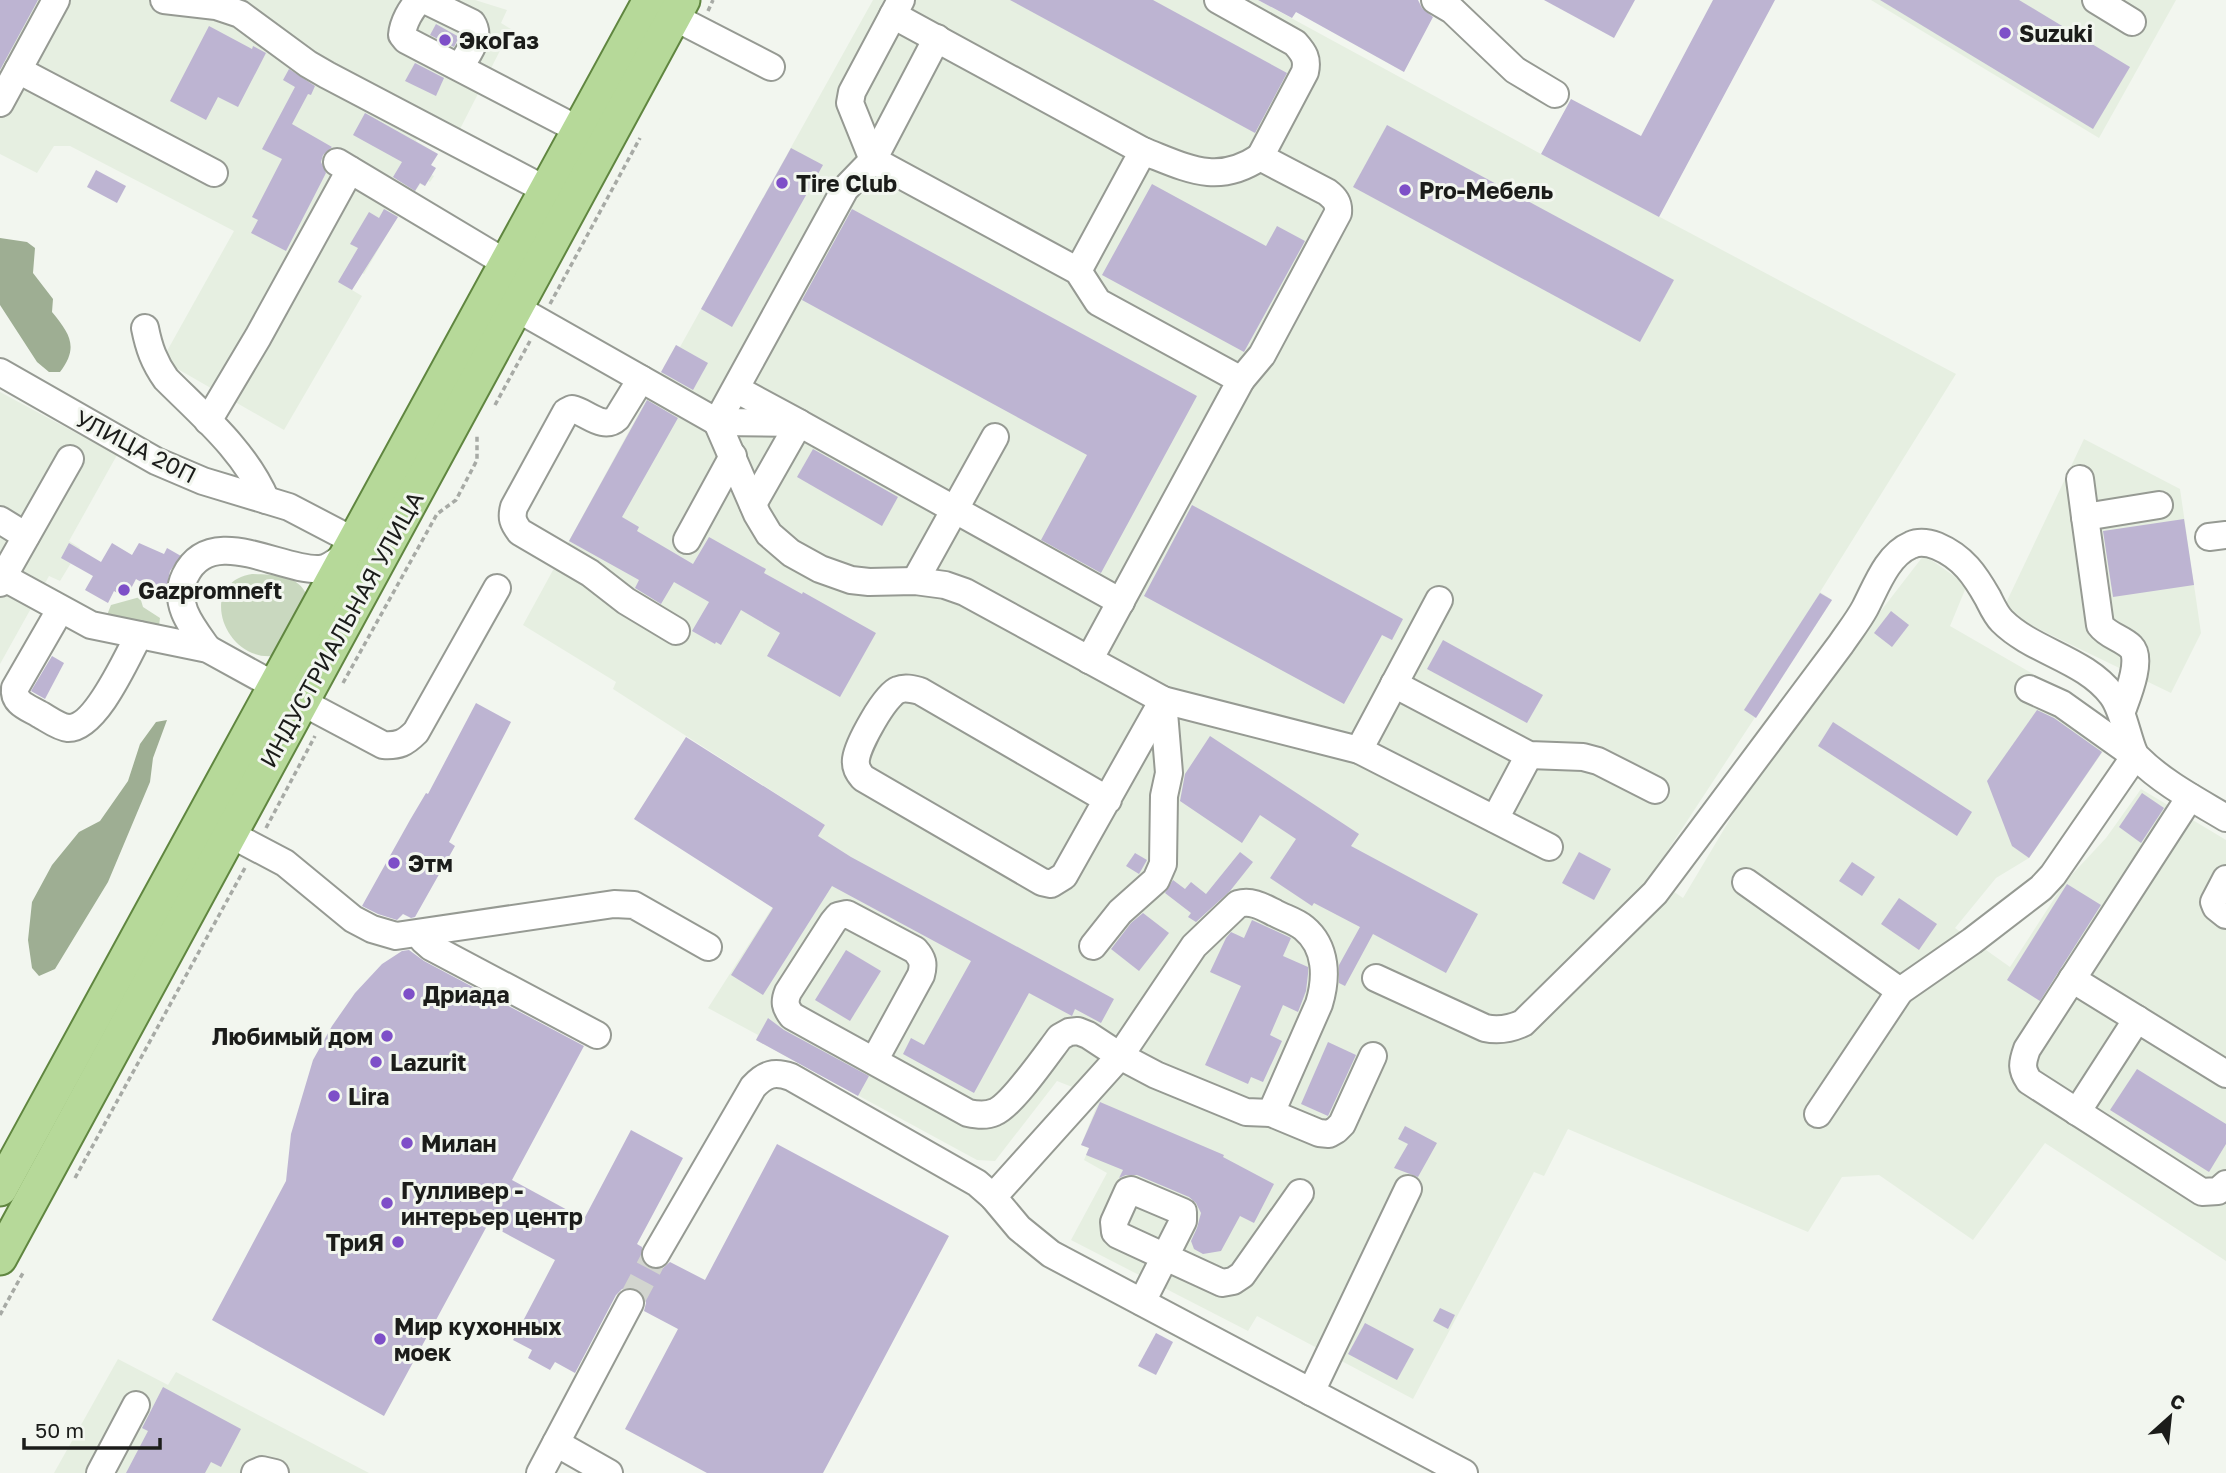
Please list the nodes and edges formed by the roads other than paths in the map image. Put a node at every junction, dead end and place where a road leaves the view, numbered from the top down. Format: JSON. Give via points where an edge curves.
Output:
{"nodes":[{"id":1,"x":57,"y":0,"type":"edge"},
{"id":2,"x":164,"y":0,"type":"edge"},
{"id":3,"x":1219,"y":0,"type":"edge"},
{"id":4,"x":1435,"y":0,"type":"edge"},
{"id":5,"x":2096,"y":0,"type":"edge"},
{"id":6,"x":897,"y":7,"type":"edge"},
{"id":7,"x":676,"y":12,"type":"edge"},
{"id":8,"x":2132,"y":22,"type":"dead end"},
{"id":9,"x":937,"y":38,"type":"junction"},
{"id":10,"x":460,"y":67,"type":"dead end"},
{"id":11,"x":771,"y":67,"type":"dead end"},
{"id":12,"x":18,"y":70,"type":"junction"},
{"id":13,"x":1555,"y":94,"type":"dead end"},
{"id":14,"x":0,"y":103,"type":"edge"},
{"id":15,"x":579,"y":130,"type":"junction"},
{"id":16,"x":1143,"y":152,"type":"junction"},
{"id":17,"x":1260,"y":157,"type":"junction"},
{"id":18,"x":873,"y":160,"type":"junction"},
{"id":19,"x":214,"y":173,"type":"dead end"},
{"id":20,"x":546,"y":190,"type":"junction"},
{"id":21,"x":506,"y":262,"type":"junction"},
{"id":22,"x":1078,"y":271,"type":"junction"},
{"id":23,"x":528,"y":315,"type":"junction"},
{"id":24,"x":145,"y":328,"type":"dead end"},
{"id":25,"x":0,"y":372,"type":"edge"},
{"id":26,"x":641,"y":379,"type":"junction"},
{"id":27,"x":1241,"y":380,"type":"junction"},
{"id":28,"x":736,"y":389,"type":"junction"},
{"id":29,"x":208,"y":421,"type":"junction"},
{"id":30,"x":717,"y":422,"type":"junction"},
{"id":31,"x":799,"y":423,"type":"junction"},
{"id":32,"x":995,"y":438,"type":"dead end"},
{"id":33,"x":733,"y":456,"type":"junction"},
{"id":34,"x":70,"y":459,"type":"dead end"},
{"id":35,"x":2080,"y":479,"type":"dead end"},
{"id":36,"x":267,"y":500,"type":"junction"},
{"id":37,"x":753,"y":504,"type":"junction"},
{"id":38,"x":2159,"y":505,"type":"dead end"},
{"id":39,"x":954,"y":510,"type":"junction"},
{"id":40,"x":2085,"y":517,"type":"junction"},
{"id":41,"x":0,"y":520,"type":"edge"},
{"id":42,"x":26,"y":536,"type":"junction"},
{"id":43,"x":687,"y":540,"type":"dead end"},
{"id":44,"x":351,"y":547,"type":"junction"},
{"id":45,"x":2,"y":580,"type":"edge"},
{"id":46,"x":915,"y":580,"type":"junction"},
{"id":47,"x":497,"y":588,"type":"dead end"},
{"id":48,"x":1439,"y":600,"type":"dead end"},
{"id":49,"x":1121,"y":602,"type":"junction"},
{"id":50,"x":60,"y":610,"type":"junction"},
{"id":51,"x":676,"y":631,"type":"dead end"},
{"id":52,"x":139,"y":635,"type":"junction"},
{"id":53,"x":208,"y":649,"type":"junction"},
{"id":54,"x":1089,"y":660,"type":"junction"},
{"id":55,"x":1394,"y":684,"type":"junction"},
{"id":56,"x":2029,"y":689,"type":"dead end"},
{"id":57,"x":1163,"y":700,"type":"junction"},
{"id":58,"x":301,"y":701,"type":"junction"},
{"id":59,"x":2122,"y":711,"type":"junction"},
{"id":60,"x":1359,"y":750,"type":"junction"},
{"id":61,"x":1529,"y":755,"type":"junction"},
{"id":62,"x":2135,"y":756,"type":"junction"},
{"id":63,"x":1655,"y":790,"type":"dead end"},
{"id":64,"x":2190,"y":797,"type":"junction"},
{"id":65,"x":1108,"y":800,"type":"junction"},
{"id":66,"x":2226,"y":818,"type":"edge"},
{"id":67,"x":1495,"y":819,"type":"junction"},
{"id":68,"x":243,"y":841,"type":"junction"},
{"id":69,"x":1549,"y":847,"type":"dead end"},
{"id":70,"x":2226,"y":878,"type":"edge"},
{"id":71,"x":1746,"y":882,"type":"dead end"},
{"id":72,"x":2226,"y":915,"type":"edge"},
{"id":73,"x":421,"y":933,"type":"junction"},
{"id":74,"x":1093,"y":946,"type":"dead end"},
{"id":75,"x":708,"y":947,"type":"dead end"},
{"id":76,"x":1376,"y":978,"type":"dead end"},
{"id":77,"x":2072,"y":979,"type":"junction"},
{"id":78,"x":1900,"y":991,"type":"junction"},
{"id":79,"x":2137,"y":1019,"type":"junction"},
{"id":80,"x":597,"y":1035,"type":"dead end"},
{"id":81,"x":1120,"y":1056,"type":"junction"},
{"id":82,"x":1373,"y":1056,"type":"dead end"},
{"id":83,"x":874,"y":1061,"type":"junction"},
{"id":84,"x":2226,"y":1074,"type":"edge"},
{"id":85,"x":2077,"y":1112,"type":"junction"},
{"id":86,"x":1271,"y":1113,"type":"junction"},
{"id":87,"x":1818,"y":1114,"type":"dead end"},
{"id":88,"x":2226,"y":1184,"type":"edge"},
{"id":89,"x":0,"y":1189,"type":"edge"},
{"id":90,"x":1408,"y":1189,"type":"dead end"},
{"id":91,"x":1300,"y":1193,"type":"dead end"},
{"id":92,"x":993,"y":1197,"type":"junction"},
{"id":93,"x":656,"y":1255,"type":"tunnel mouth"},
{"id":94,"x":13,"y":1263,"type":"edge"},
{"id":95,"x":630,"y":1303,"type":"tunnel mouth"},
{"id":96,"x":1142,"y":1303,"type":"junction"},
{"id":97,"x":1311,"y":1392,"type":"junction"},
{"id":98,"x":136,"y":1405,"type":"dead end"},
{"id":99,"x":556,"y":1443,"type":"junction"},
{"id":100,"x":100,"y":1473,"type":"edge"},
{"id":101,"x":255,"y":1473,"type":"edge"},
{"id":102,"x":275,"y":1473,"type":"edge"},
{"id":103,"x":540,"y":1473,"type":"edge"},
{"id":104,"x":609,"y":1473,"type":"edge"},
{"id":105,"x":1464,"y":1473,"type":"edge"}],
"edges":[{"from":1,"to":12,"type":"street"},
{"from":2,"to":20,"type":"street","via":[[216,6],[240,14],[327,75]]},
{"from":3,"to":17,"type":"street","via":[[1295,43],[1307,62]]},
{"from":4,"to":13,"type":"street","via":[[1452,10],[1515,70]]},
{"from":5,"to":8,"type":"street"},
{"from":6,"to":9,"type":"street"},
{"from":6,"to":18,"type":"street","via":[[850,103]]},
{"from":7,"to":11,"type":"street"},
{"from":7,"to":15,"type":"main road","name":"ИНДУСТРИАЛЬНАЯ УЛИЦА"},
{"from":7,"to":23,"type":"main road","name":"ИНДУСТРИАЛЬНАЯ УЛИЦА"},
{"from":9,"to":16,"type":"street"},
{"from":9,"to":18,"type":"street"},
{"from":10,"to":15,"type":"street"},
{"from":12,"to":14,"type":"street"},
{"from":12,"to":19,"type":"street"},
{"from":15,"to":20,"type":"main road","name":"ИНДУСТРИАЛЬНАЯ УЛИЦА"},
{"from":16,"to":17,"type":"street","via":[[1202,172],[1220,173],[1245,167]]},
{"from":16,"to":22,"type":"street"},
{"from":17,"to":27,"type":"street","via":[[1327,192],[1339,206],[1262,355]]},
{"from":18,"to":22,"type":"street"},
{"from":18,"to":28,"type":"street","via":[[845,189]]},
{"from":20,"to":21,"type":"main road","name":"ИНДУСТРИАЛЬНАЯ УЛИЦА"},
{"from":21,"to":29,"type":"street","via":[[344,166],[258,337]]},
{"from":21,"to":44,"type":"main road","name":"ИНДУСТРИАЛЬНАЯ УЛИЦА"},
{"from":22,"to":27,"type":"street","via":[[1098,302]]},
{"from":23,"to":26,"type":"street"},
{"from":23,"to":58,"type":"main road","name":"ИНДУСТРИАЛЬНАЯ УЛИЦА"},
{"from":24,"to":29,"type":"street","via":[[157,366]]},
{"from":25,"to":36,"type":"street","name":"УЛИЦА 20П","via":[[156,461]]},
{"from":26,"to":30,"type":"street"},
{"from":26,"to":51,"type":"street","via":[[612,423],[578,410],[566,412],[512,516],[520,532]]},
{"from":27,"to":49,"type":"street"},
{"from":28,"to":30,"type":"street"},
{"from":28,"to":31,"type":"street"},
{"from":29,"to":36,"type":"street","via":[[242,456]]},
{"from":30,"to":31,"type":"street"},
{"from":30,"to":33,"type":"street"},
{"from":31,"to":37,"type":"street"},
{"from":31,"to":39,"type":"street"},
{"from":32,"to":39,"type":"street"},
{"from":33,"to":37,"type":"street"},
{"from":33,"to":43,"type":"street"},
{"from":34,"to":42,"type":"street"},
{"from":35,"to":40,"type":"street"},
{"from":36,"to":44,"type":"street","name":"УЛИЦА 20П","via":[[299,512]]},
{"from":37,"to":46,"type":"street","via":[[780,545],[820,569],[851,580]]},
{"from":38,"to":40,"type":"street"},
{"from":39,"to":46,"type":"street"},
{"from":39,"to":49,"type":"street"},
{"from":40,"to":59,"type":"street","via":[[2100,625],[2131,646],[2137,661]]},
{"from":41,"to":42,"type":"street"},
{"from":42,"to":45,"type":"street"},
{"from":44,"to":53,"type":"street","via":[[321,569],[236,552],[217,552],[198,560],[188,571],[179,596]]},
{"from":44,"to":58,"type":"main road","name":"ИНДУСТРИАЛЬНАЯ УЛИЦА"},
{"from":45,"to":50,"type":"street"},
{"from":46,"to":54,"type":"street","via":[[965,592]]},
{"from":47,"to":58,"type":"street","via":[[416,732],[405,743],[383,745]]},
{"from":48,"to":55,"type":"street"},
{"from":49,"to":54,"type":"street"},
{"from":50,"to":52,"type":"street","via":[[91,625]]},
{"from":50,"to":52,"type":"street","via":[[14,695],[61,726],[76,727],[91,717]]},
{"from":52,"to":53,"type":"street"},
{"from":53,"to":58,"type":"street"},
{"from":54,"to":57,"type":"street"},
{"from":55,"to":60,"type":"street"},
{"from":55,"to":61,"type":"street"},
{"from":56,"to":62,"type":"street","via":[[2062,704]]},
{"from":57,"to":60,"type":"street"},
{"from":57,"to":65,"type":"street"},
{"from":57,"to":74,"type":"street","via":[[1169,773],[1163,864],[1156,880],[1130,902]]},
{"from":58,"to":68,"type":"main road","name":"ИНДУСТРИАЛЬНАЯ УЛИЦА"},
{"from":58,"to":89,"type":"main road","name":"ИНДУСТРИАЛЬНАЯ УЛИЦА"},
{"from":59,"to":62,"type":"street"},
{"from":59,"to":76,"type":"street","via":[[2094,677],[2013,632],[1962,561],[1934,545],[1911,545],[1886,568],[1841,644],[1655,893],[1523,1023],[1513,1028],[1485,1028]]},
{"from":60,"to":67,"type":"street"},
{"from":61,"to":63,"type":"street","via":[[1598,761]]},
{"from":61,"to":67,"type":"street"},
{"from":62,"to":64,"type":"street"},
{"from":62,"to":78,"type":"street","via":[[2041,888]]},
{"from":64,"to":66,"type":"street"},
{"from":64,"to":77,"type":"street"},
{"from":65,"to":65,"type":"street","via":[[920,691],[906,688],[888,696],[856,761],[863,778],[1051,884],[1064,876]]},
{"from":67,"to":69,"type":"street"},
{"from":68,"to":73,"type":"street","via":[[285,863],[353,919],[372,929],[396,936]]},
{"from":68,"to":94,"type":"main road","name":"ИНДУСТРИАЛЬНАЯ УЛИЦА"},
{"from":70,"to":72,"type":"street","via":[[2214,902]]},
{"from":71,"to":78,"type":"street"},
{"from":73,"to":75,"type":"street","via":[[614,904],[634,905]]},
{"from":73,"to":80,"type":"street","via":[[431,947]]},
{"from":77,"to":79,"type":"street"},
{"from":77,"to":85,"type":"street","via":[[2022,1063],[2029,1081]]},
{"from":78,"to":87,"type":"street"},
{"from":79,"to":84,"type":"street"},
{"from":79,"to":85,"type":"street"},
{"from":81,"to":83,"type":"street","via":[[1088,1035],[1069,1032],[1060,1037],[1009,1102],[982,1116],[968,1113]]},
{"from":81,"to":86,"type":"street","via":[[1246,1112]]},
{"from":81,"to":86,"type":"street","via":[[1194,946],[1238,904],[1255,904],[1302,926],[1320,949],[1324,971],[1319,1004]]},
{"from":81,"to":92,"type":"street"},
{"from":82,"to":86,"type":"street","via":[[1336,1130],[1329,1134]]},
{"from":83,"to":83,"type":"street","via":[[921,975],[922,958],[847,914],[833,922],[795,980],[785,1000],[786,1009]]},
{"from":85,"to":88,"type":"street","via":[[2202,1192],[2218,1191]]},
{"from":90,"to":97,"type":"street"},
{"from":91,"to":96,"type":"street","via":[[1242,1275],[1222,1283],[1165,1256]]},
{"from":92,"to":93,"type":"street","via":[[959,1171],[791,1077],[769,1074],[753,1087]]},
{"from":92,"to":96,"type":"street","via":[[1018,1228],[1051,1254]]},
{"from":95,"to":99,"type":"street"},
{"from":96,"to":97,"type":"street"},
{"from":97,"to":105,"type":"street"},
{"from":98,"to":100,"type":"street"},
{"from":99,"to":103,"type":"street"},
{"from":99,"to":104,"type":"street"},
{"from":101,"to":102,"type":"street"}]}
